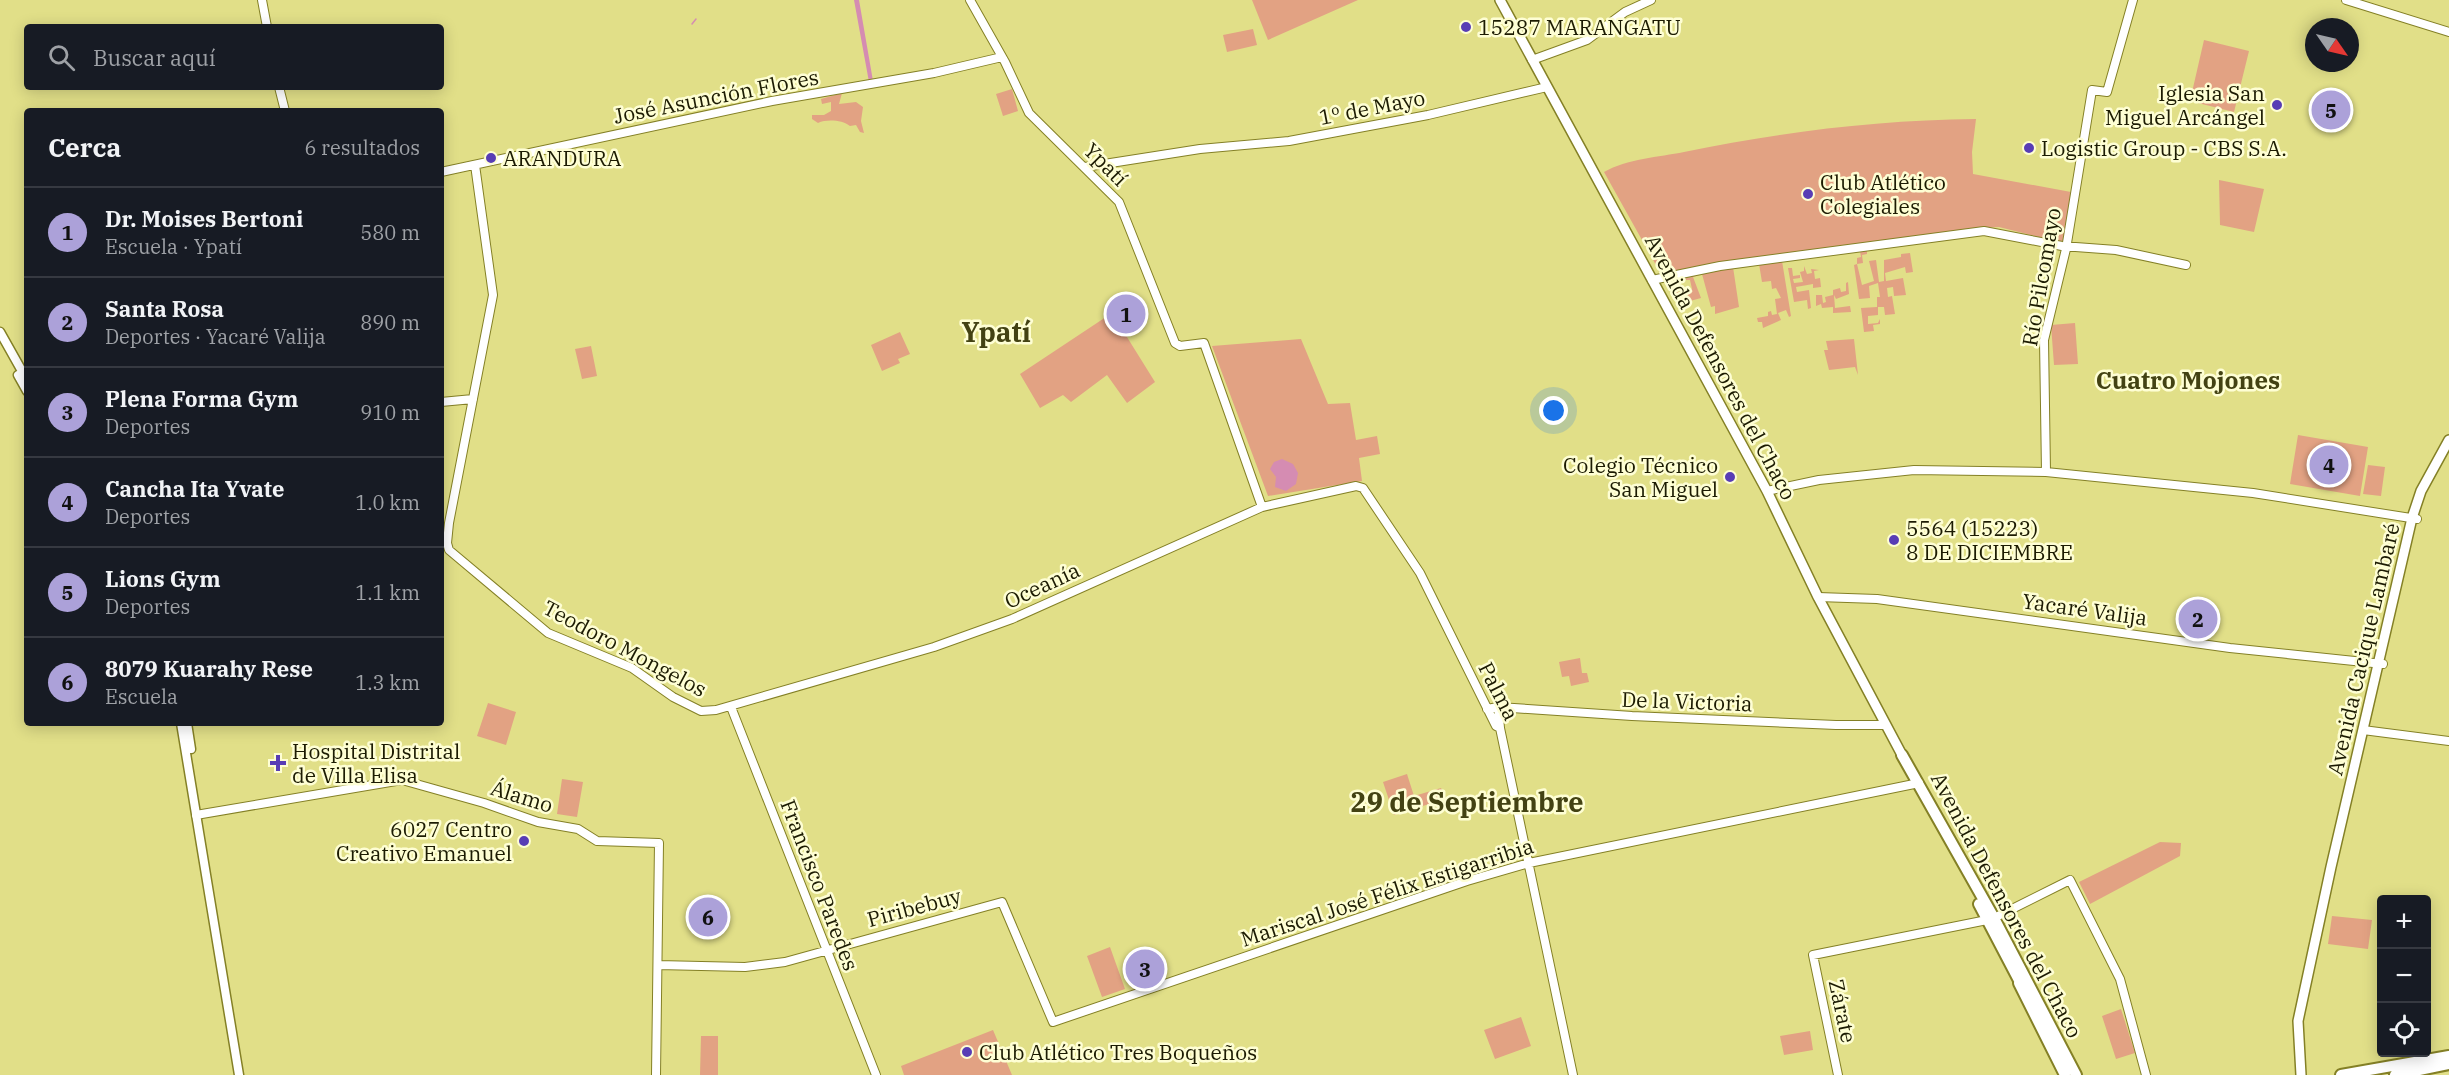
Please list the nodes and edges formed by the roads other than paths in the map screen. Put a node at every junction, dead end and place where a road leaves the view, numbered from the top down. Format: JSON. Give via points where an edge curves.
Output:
{"nodes":[{"id":1,"x":262,"y":0,"type":"edge"},
{"id":2,"x":970,"y":0,"type":"edge"},
{"id":3,"x":1500,"y":0,"type":"edge"},
{"id":4,"x":1650,"y":0,"type":"edge"},
{"id":5,"x":2133,"y":0,"type":"edge"},
{"id":6,"x":2346,"y":0,"type":"edge"},
{"id":7,"x":266,"y":24,"type":"edge"},
{"id":8,"x":2449,"y":32,"type":"edge"},
{"id":9,"x":1000,"y":57,"type":"junction"},
{"id":10,"x":1532,"y":60,"type":"junction"},
{"id":11,"x":1547,"y":87,"type":"junction"},
{"id":12,"x":280,"y":90,"type":"edge"},
{"id":13,"x":284,"y":108,"type":"edge"},
{"id":14,"x":475,"y":165,"type":"junction"},
{"id":15,"x":1084,"y":167,"type":"junction"},
{"id":16,"x":444,"y":171,"type":"edge"},
{"id":17,"x":2066,"y":245,"type":"junction"},
{"id":18,"x":2186,"y":265,"type":"dead end"},
{"id":19,"x":1652,"y":280,"type":"junction"},
{"id":20,"x":0,"y":332,"type":"edge"},
{"id":21,"x":0,"y":344,"type":"edge"},
{"id":22,"x":24,"y":375,"type":"edge"},
{"id":23,"x":24,"y":386,"type":"edge"},
{"id":24,"x":473,"y":399,"type":"junction"},
{"id":25,"x":444,"y":402,"type":"edge"},
{"id":26,"x":2449,"y":440,"type":"edge"},
{"id":27,"x":2449,"y":448,"type":"edge"},
{"id":28,"x":2046,"y":472,"type":"junction"},
{"id":29,"x":1363,"y":488,"type":"joint"},
{"id":30,"x":1767,"y":491,"type":"junction"},
{"id":31,"x":1262,"y":507,"type":"junction"},
{"id":32,"x":2414,"y":518,"type":"junction"},
{"id":33,"x":1818,"y":597,"type":"junction"},
{"id":34,"x":2380,"y":664,"type":"junction"},
{"id":35,"x":1498,"y":706,"type":"junction"},
{"id":36,"x":731,"y":707,"type":"junction"},
{"id":37,"x":1487,"y":709,"type":"junction"},
{"id":38,"x":1885,"y":725,"type":"junction"},
{"id":39,"x":182,"y":726,"type":"edge"},
{"id":40,"x":187,"y":726,"type":"edge"},
{"id":41,"x":1500,"y":728,"type":"junction"},
{"id":42,"x":2365,"y":730,"type":"junction"},
{"id":43,"x":2449,"y":741,"type":"edge"},
{"id":44,"x":1902,"y":755,"type":"joint"},
{"id":45,"x":1917,"y":784,"type":"junction"},
{"id":46,"x":199,"y":814,"type":"junction"},
{"id":47,"x":1529,"y":863,"type":"junction"},
{"id":48,"x":1002,"y":902,"type":"joint"},
{"id":49,"x":1991,"y":919,"type":"junction"},
{"id":50,"x":826,"y":950,"type":"junction"},
{"id":51,"x":658,"y":965,"type":"junction"},
{"id":52,"x":2018,"y":971,"type":"junction"},
{"id":53,"x":236,"y":1040,"type":"junction"},
{"id":54,"x":2449,"y":1056,"type":"edge"},
{"id":55,"x":2449,"y":1064,"type":"edge"},
{"id":56,"x":2078,"y":1074,"type":"edge"},
{"id":57,"x":239,"y":1075,"type":"edge"},
{"id":58,"x":244,"y":1075,"type":"edge"},
{"id":59,"x":656,"y":1075,"type":"edge"},
{"id":60,"x":876,"y":1075,"type":"edge"},
{"id":61,"x":1572,"y":1075,"type":"edge"},
{"id":62,"x":1838,"y":1075,"type":"edge"},
{"id":63,"x":2065,"y":1075,"type":"edge"},
{"id":64,"x":2146,"y":1075,"type":"edge"},
{"id":65,"x":2301,"y":1075,"type":"edge"},
{"id":66,"x":2342,"y":1075,"type":"edge"},
{"id":67,"x":2395,"y":1075,"type":"edge"}],
"edges":[{"from":1,"to":7,"type":"street"},
{"from":2,"to":9,"type":"street","name":"Ypatí"},
{"from":3,"to":10,"type":"main road","name":"Avenida Defensores del Chaco"},
{"from":4,"to":10,"type":"street","via":[[1625,12],[1587,40]]},
{"from":5,"to":17,"type":"street","name":"Río Pilcomayo","via":[[2108,92],[2092,90]]},
{"from":6,"to":8,"type":"street"},
{"from":9,"to":14,"type":"street","name":"José Asunción Flores"},
{"from":9,"to":15,"type":"street","name":"Ypatí","via":[[1029,113]]},
{"from":10,"to":11,"type":"main road","name":"Avenida Defensores del Chaco"},
{"from":11,"to":15,"type":"street","name":"1º de Mayo","via":[[1428,115],[1289,141],[1200,148]]},
{"from":11,"to":19,"type":"main road","name":"Avenida Defensores del Chaco"},
{"from":12,"to":13,"type":"street"},
{"from":14,"to":16,"type":"street","name":"José Asunción Flores"},
{"from":14,"to":24,"type":"street","name":"Teodoro Mongelos","via":[[493,295]]},
{"from":15,"to":31,"type":"street","name":"Ypatí","via":[[1119,202],[1175,343],[1204,343]]},
{"from":17,"to":18,"type":"street","via":[[2116,250]]},
{"from":17,"to":19,"type":"street","via":[[1984,231],[1728,265]]},
{"from":17,"to":28,"type":"street","name":"Río Pilcomayo","via":[[2044,340]]},
{"from":19,"to":30,"type":"main road","name":"Avenida Defensores del Chaco"},
{"from":20,"to":22,"type":"main road"},
{"from":21,"to":23,"type":"main road"},
{"from":24,"to":25,"type":"street"},
{"from":24,"to":36,"type":"street","name":"Teodoro Mongelos","via":[[449,523],[449,550],[548,633],[632,668],[701,711]]},
{"from":26,"to":32,"type":"main road","name":"Avenida Cacique Lambaré","via":[[2424,485]]},
{"from":27,"to":32,"type":"main road","name":"Avenida Cacique Lambaré"},
{"from":28,"to":30,"type":"street","via":[[1914,470],[1819,480]]},
{"from":28,"to":32,"type":"street","via":[[2253,493]]},
{"from":29,"to":31,"type":"street","name":"Oceanía","via":[[1356,486]]},
{"from":29,"to":37,"type":"street","name":"Palma","via":[[1420,573]]},
{"from":30,"to":33,"type":"main road","name":"Avenida Defensores del Chaco"},
{"from":31,"to":36,"type":"street","name":"Oceanía","via":[[1002,623],[900,658]]},
{"from":32,"to":34,"type":"main road","name":"Avenida Cacique Lambaré"},
{"from":33,"to":34,"type":"street","name":"Yacaré Valija","via":[[1877,599],[2230,648]]},
{"from":33,"to":38,"type":"main road","name":"Avenida Defensores del Chaco"},
{"from":34,"to":42,"type":"main road","name":"Avenida Cacique Lambaré"},
{"from":35,"to":37,"type":"street","name":"De la Victoria"},
{"from":35,"to":38,"type":"street","name":"De la Victoria","via":[[1621,716]]},
{"from":35,"to":41,"type":"street"},
{"from":36,"to":50,"type":"street","name":"Francisco Paredes"},
{"from":37,"to":41,"type":"street","name":"Palma"},
{"from":38,"to":44,"type":"main road","name":"Avenida Defensores del Chaco"},
{"from":39,"to":46,"type":"main road"},
{"from":40,"to":46,"type":"main road"},
{"from":41,"to":47,"type":"street","name":"Palma"},
{"from":42,"to":43,"type":"street"},
{"from":42,"to":65,"type":"main road","name":"Avenida Cacique Lambaré","via":[[2298,1021]]},
{"from":44,"to":45,"type":"highway","name":"Avenida Defensores del Chaco"},
{"from":45,"to":47,"type":"street","name":"Mariscal José Félix Estigarribia"},
{"from":45,"to":49,"type":"highway","name":"Avenida Defensores del Chaco"},
{"from":46,"to":51,"type":"street","name":"Álamo","via":[[402,780],[538,822],[578,829],[597,841],[659,843]]},
{"from":46,"to":53,"type":"main road"},
{"from":47,"to":48,"type":"street","name":"Mariscal José Félix Estigarribia","via":[[1053,1022]]},
{"from":47,"to":61,"type":"street","name":"Palma"},
{"from":48,"to":50,"type":"street","name":"Piribebuy"},
{"from":49,"to":52,"type":"highway","name":"Avenida Defensores del Chaco"},
{"from":49,"to":62,"type":"street","name":"Zárate","via":[[1813,956]]},
{"from":49,"to":64,"type":"street","via":[[2070,880],[2120,979]]},
{"from":50,"to":51,"type":"street","name":"Piribebuy","via":[[746,968]]},
{"from":50,"to":60,"type":"street","name":"Francisco Paredes"},
{"from":51,"to":59,"type":"street"},
{"from":52,"to":56,"type":"highway","name":"Avenida Defensores del Chaco"},
{"from":52,"to":56,"type":"highway","via":[[2037,992]]},
{"from":52,"to":63,"type":"highway","via":[[2028,1004]]},
{"from":53,"to":57,"type":"main road"},
{"from":53,"to":58,"type":"main road"},
{"from":54,"to":66,"type":"highway"},
{"from":55,"to":67,"type":"highway"}]}
